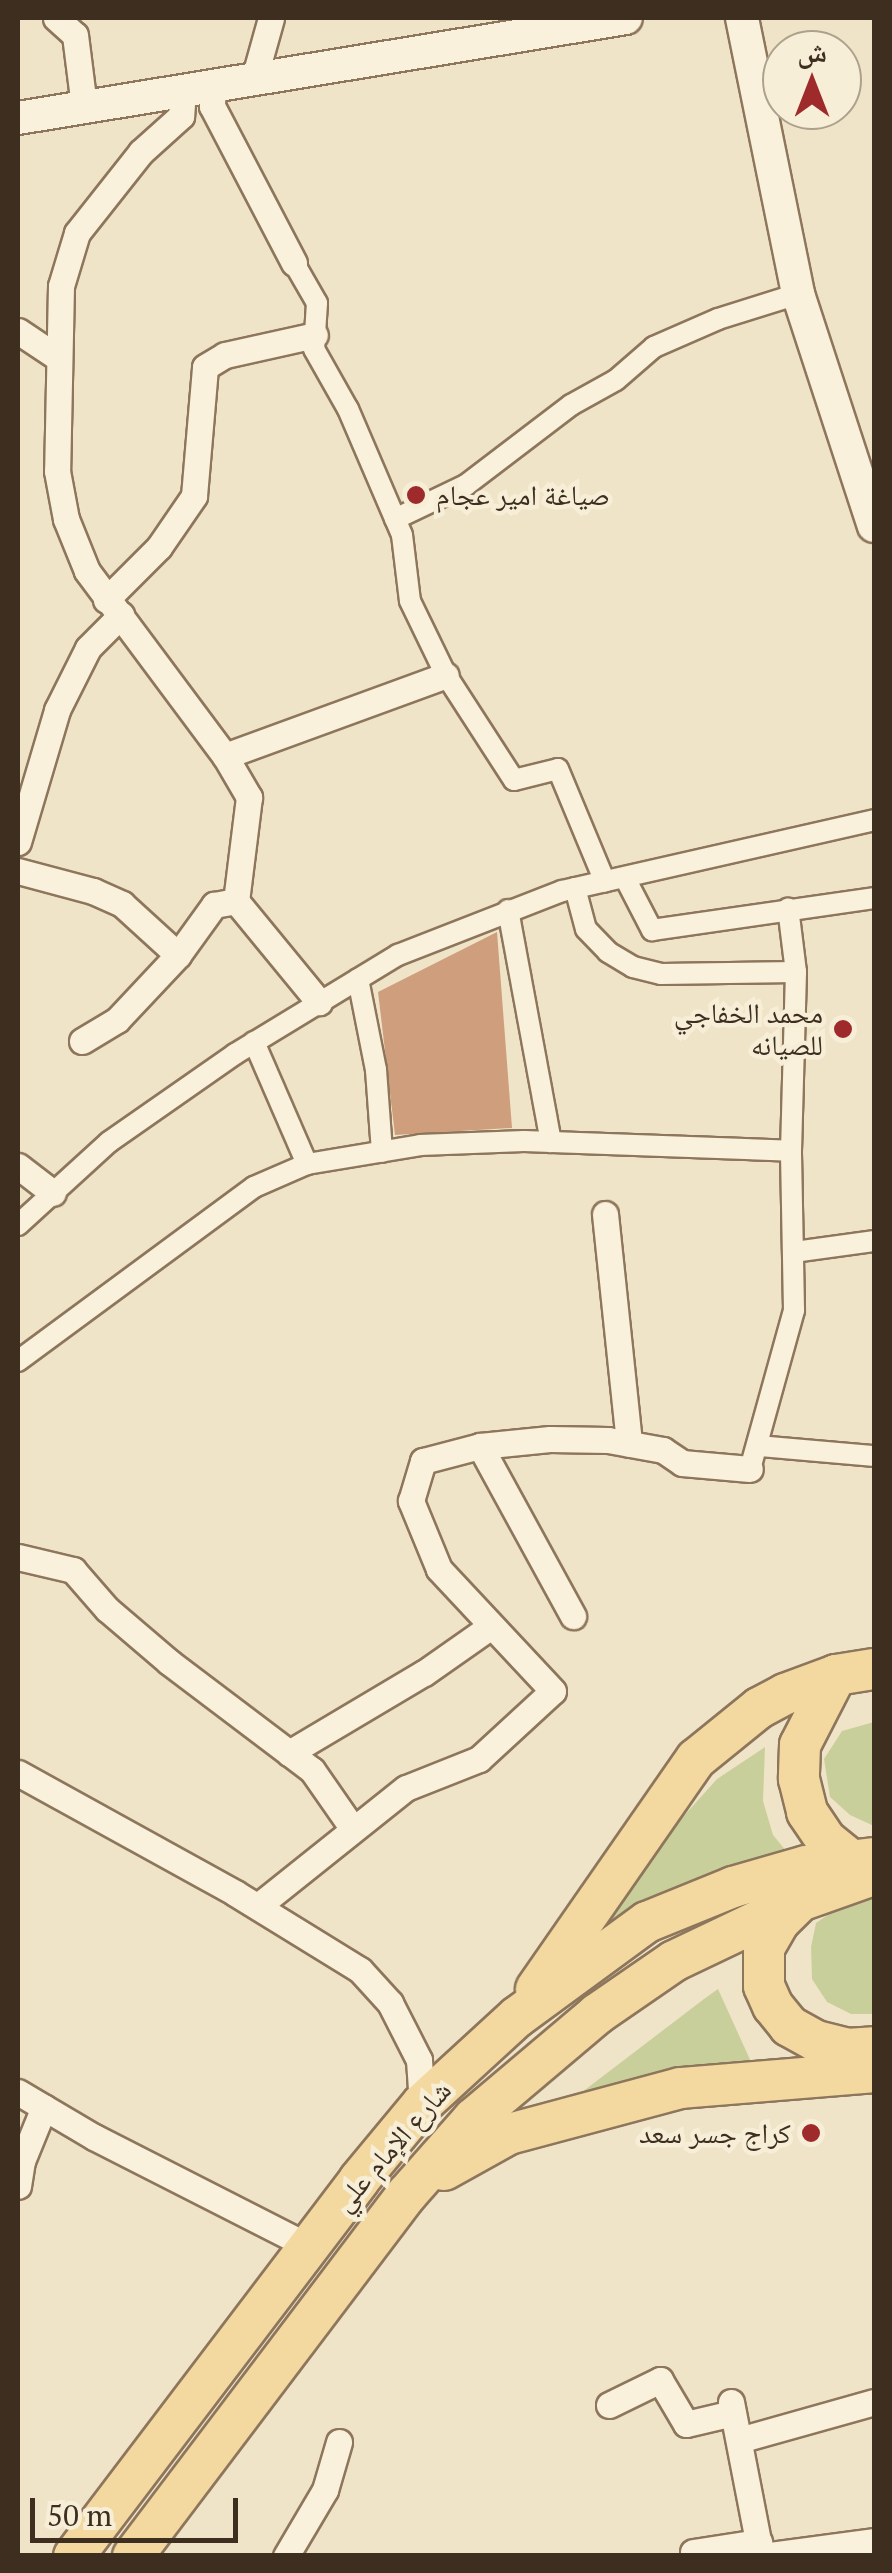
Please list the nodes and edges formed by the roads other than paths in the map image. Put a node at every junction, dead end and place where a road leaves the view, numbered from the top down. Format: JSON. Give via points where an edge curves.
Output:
{"nodes":[{"id":1,"x":56,"y":18,"type":"edge"},
{"id":2,"x":272,"y":18,"type":"edge"},
{"id":3,"x":626,"y":18,"type":"edge"},
{"id":4,"x":742,"y":18,"type":"edge"},
{"id":5,"x":254,"y":79,"type":"junction"},
{"id":6,"x":198,"y":88,"type":"junction"},
{"id":7,"x":84,"y":106,"type":"junction"},
{"id":8,"x":18,"y":118,"type":"edge"},
{"id":9,"x":294,"y":263,"type":"joint"},
{"id":10,"x":798,"y":294,"type":"junction"},
{"id":11,"x":18,"y":332,"type":"edge"},
{"id":12,"x":315,"y":335,"type":"junction"},
{"id":13,"x":57,"y":357,"type":"junction"},
{"id":14,"x":395,"y":520,"type":"junction"},
{"id":15,"x":874,"y":526,"type":"edge"},
{"id":16,"x":114,"y":608,"type":"junction"},
{"id":17,"x":446,"y":675,"type":"junction"},
{"id":18,"x":225,"y":756,"type":"junction"},
{"id":19,"x":874,"y":820,"type":"edge"},
{"id":20,"x":18,"y":842,"type":"edge"},
{"id":21,"x":18,"y":871,"type":"edge"},
{"id":22,"x":615,"y":880,"type":"junction"},
{"id":23,"x":575,"y":888,"type":"junction"},
{"id":24,"x":874,"y":898,"type":"edge"},
{"id":25,"x":236,"y":901,"type":"junction"},
{"id":26,"x":788,"y":908,"type":"junction"},
{"id":27,"x":508,"y":910,"type":"junction"},
{"id":28,"x":178,"y":955,"type":"junction"},
{"id":29,"x":796,"y":972,"type":"junction"},
{"id":30,"x":358,"y":980,"type":"junction"},
{"id":31,"x":319,"y":1002,"type":"junction"},
{"id":32,"x":82,"y":1041,"type":"dead end"},
{"id":33,"x":254,"y":1042,"type":"junction"},
{"id":34,"x":551,"y":1142,"type":"junction"},
{"id":35,"x":791,"y":1151,"type":"junction"},
{"id":36,"x":382,"y":1152,"type":"junction"},
{"id":37,"x":307,"y":1164,"type":"junction"},
{"id":38,"x":18,"y":1166,"type":"edge"},
{"id":39,"x":52,"y":1193,"type":"junction"},
{"id":40,"x":605,"y":1214,"type":"dead end"},
{"id":41,"x":18,"y":1225,"type":"edge"},
{"id":42,"x":874,"y":1242,"type":"edge"},
{"id":43,"x":794,"y":1252,"type":"junction"},
{"id":44,"x":18,"y":1360,"type":"edge"},
{"id":45,"x":628,"y":1444,"type":"junction"},
{"id":46,"x":480,"y":1446,"type":"junction"},
{"id":47,"x":874,"y":1456,"type":"edge"},
{"id":48,"x":754,"y":1458,"type":"junction"},
{"id":49,"x":18,"y":1557,"type":"edge"},
{"id":50,"x":573,"y":1616,"type":"dead end"},
{"id":51,"x":491,"y":1626,"type":"junction"},
{"id":52,"x":856,"y":1672,"type":"edge"},
{"id":53,"x":288,"y":1752,"type":"junction"},
{"id":54,"x":18,"y":1773,"type":"edge"},
{"id":55,"x":353,"y":1828,"type":"junction"},
{"id":56,"x":867,"y":1864,"type":"edge"},
{"id":57,"x":800,"y":1902,"type":"junction"},
{"id":58,"x":258,"y":1906,"type":"junction"},
{"id":59,"x":517,"y":2017,"type":"junction"},
{"id":60,"x":874,"y":2047,"type":"edge"},
{"id":61,"x":874,"y":2072,"type":"edge"},
{"id":62,"x":18,"y":2092,"type":"edge"},
{"id":63,"x":422,"y":2104,"type":"junction"},
{"id":64,"x":44,"y":2108,"type":"junction"},
{"id":65,"x":358,"y":2180,"type":"junction"},
{"id":66,"x":18,"y":2186,"type":"edge"},
{"id":67,"x":401,"y":2202,"type":"junction"},
{"id":68,"x":308,"y":2246,"type":"junction"},
{"id":69,"x":874,"y":2402,"type":"edge"},
{"id":70,"x":609,"y":2405,"type":"dead end"},
{"id":71,"x":739,"y":2440,"type":"junction"},
{"id":72,"x":339,"y":2442,"type":"dead end"},
{"id":73,"x":874,"y":2541,"type":"edge"},
{"id":74,"x":761,"y":2551,"type":"edge"},
{"id":75,"x":693,"y":2552,"type":"dead end"},
{"id":76,"x":290,"y":2554,"type":"edge"},
{"id":77,"x":74,"y":2556,"type":"edge"},
{"id":78,"x":134,"y":2556,"type":"edge"}],
"edges":[{"from":1,"to":7,"type":"street","via":[[75,35]]},
{"from":2,"to":5,"type":"street"},
{"from":3,"to":5,"type":"street"},
{"from":4,"to":10,"type":"street"},
{"from":5,"to":6,"type":"street"},
{"from":6,"to":7,"type":"street"},
{"from":6,"to":9,"type":"street"},
{"from":6,"to":13,"type":"street","via":[[77,233],[61,286]]},
{"from":7,"to":8,"type":"street"},
{"from":9,"to":12,"type":"street","via":[[317,303]]},
{"from":10,"to":14,"type":"street","via":[[654,346],[466,485]]},
{"from":10,"to":15,"type":"street"},
{"from":11,"to":13,"type":"street"},
{"from":12,"to":14,"type":"street","via":[[314,349],[348,409]]},
{"from":12,"to":16,"type":"street","via":[[225,355],[205,367],[194,496]]},
{"from":13,"to":16,"type":"street","via":[[57,470],[66,520],[87,570]]},
{"from":14,"to":17,"type":"street","via":[[410,602]]},
{"from":16,"to":18,"type":"street"},
{"from":16,"to":20,"type":"street","via":[[57,710]]},
{"from":17,"to":18,"type":"street"},
{"from":17,"to":22,"type":"street","via":[[514,780],[558,769]]},
{"from":18,"to":25,"type":"street","via":[[249,797]]},
{"from":19,"to":22,"type":"street"},
{"from":21,"to":28,"type":"street","via":[[122,904]]},
{"from":22,"to":23,"type":"street"},
{"from":22,"to":26,"type":"street","via":[[652,930]]},
{"from":23,"to":27,"type":"street"},
{"from":23,"to":29,"type":"street","via":[[586,929],[633,966],[661,974]]},
{"from":24,"to":26,"type":"street"},
{"from":25,"to":28,"type":"street","via":[[214,905]]},
{"from":25,"to":31,"type":"street"},
{"from":26,"to":29,"type":"street"},
{"from":27,"to":30,"type":"street"},
{"from":27,"to":34,"type":"street"},
{"from":28,"to":32,"type":"street","via":[[118,1020]]},
{"from":29,"to":35,"type":"street"},
{"from":30,"to":31,"type":"street"},
{"from":30,"to":36,"type":"street","via":[[376,1070]]},
{"from":31,"to":33,"type":"street"},
{"from":33,"to":37,"type":"street"},
{"from":33,"to":39,"type":"street","via":[[109,1142]]},
{"from":34,"to":35,"type":"street"},
{"from":34,"to":36,"type":"street"},
{"from":35,"to":43,"type":"street"},
{"from":36,"to":37,"type":"street"},
{"from":37,"to":44,"type":"street","via":[[254,1187]]},
{"from":38,"to":39,"type":"street"},
{"from":39,"to":41,"type":"street"},
{"from":40,"to":45,"type":"street"},
{"from":42,"to":43,"type":"street"},
{"from":43,"to":48,"type":"street","via":[[794,1310]]},
{"from":45,"to":46,"type":"street","via":[[550,1438]]},
{"from":45,"to":48,"type":"street","via":[[662,1450],[682,1463]]},
{"from":46,"to":50,"type":"street"},
{"from":46,"to":51,"type":"street","via":[[423,1461],[411,1501],[438,1568]]},
{"from":47,"to":48,"type":"street"},
{"from":49,"to":53,"type":"street","via":[[73,1570],[168,1662]]},
{"from":51,"to":53,"type":"street"},
{"from":51,"to":55,"type":"street","via":[[553,1691],[479,1758],[406,1788]]},
{"from":52,"to":56,"type":"main road","via":[[800,1745],[799,1779],[808,1812],[826,1840]]},
{"from":52,"to":59,"type":"main road","via":[[804,1685],[760,1708],[696,1758]]},
{"from":53,"to":55,"type":"street","via":[[312,1770]]},
{"from":54,"to":58,"type":"street"},
{"from":55,"to":58,"type":"street"},
{"from":56,"to":57,"type":"main road","name":"شارع الإمام علي"},
{"from":56,"to":59,"type":"main road","name":"شارع الإمام علي","via":[[806,1866],[647,1922]]},
{"from":57,"to":60,"type":"main road","via":[[764,1948],[764,1986],[773,2006],[789,2026],[816,2041]]},
{"from":57,"to":67,"type":"main road","name":"شارع الإمام علي","via":[[674,1961],[597,2014],[474,2118]]},
{"from":58,"to":63,"type":"street","via":[[360,1970],[390,2003],[419,2060]]},
{"from":59,"to":63,"type":"main road","name":"شارع الإمام علي"},
{"from":61,"to":67,"type":"main road","via":[[681,2088],[586,2110],[509,2134]]},
{"from":62,"to":64,"type":"street"},
{"from":63,"to":65,"type":"main road","name":"شارع الإمام علي"},
{"from":64,"to":66,"type":"street"},
{"from":64,"to":68,"type":"street"},
{"from":65,"to":67,"type":"main road"},
{"from":65,"to":68,"type":"main road","name":"شارع الإمام علي"},
{"from":67,"to":78,"type":"main road","name":"شارع الإمام علي"},
{"from":68,"to":77,"type":"main road","name":"شارع الإمام علي"},
{"from":69,"to":71,"type":"street"},
{"from":70,"to":71,"type":"street","via":[[660,2380],[686,2424],[732,2407]]},
{"from":71,"to":74,"type":"street"},
{"from":72,"to":76,"type":"street","via":[[324,2490]]},
{"from":73,"to":74,"type":"street"},
{"from":74,"to":75,"type":"street"}]}
